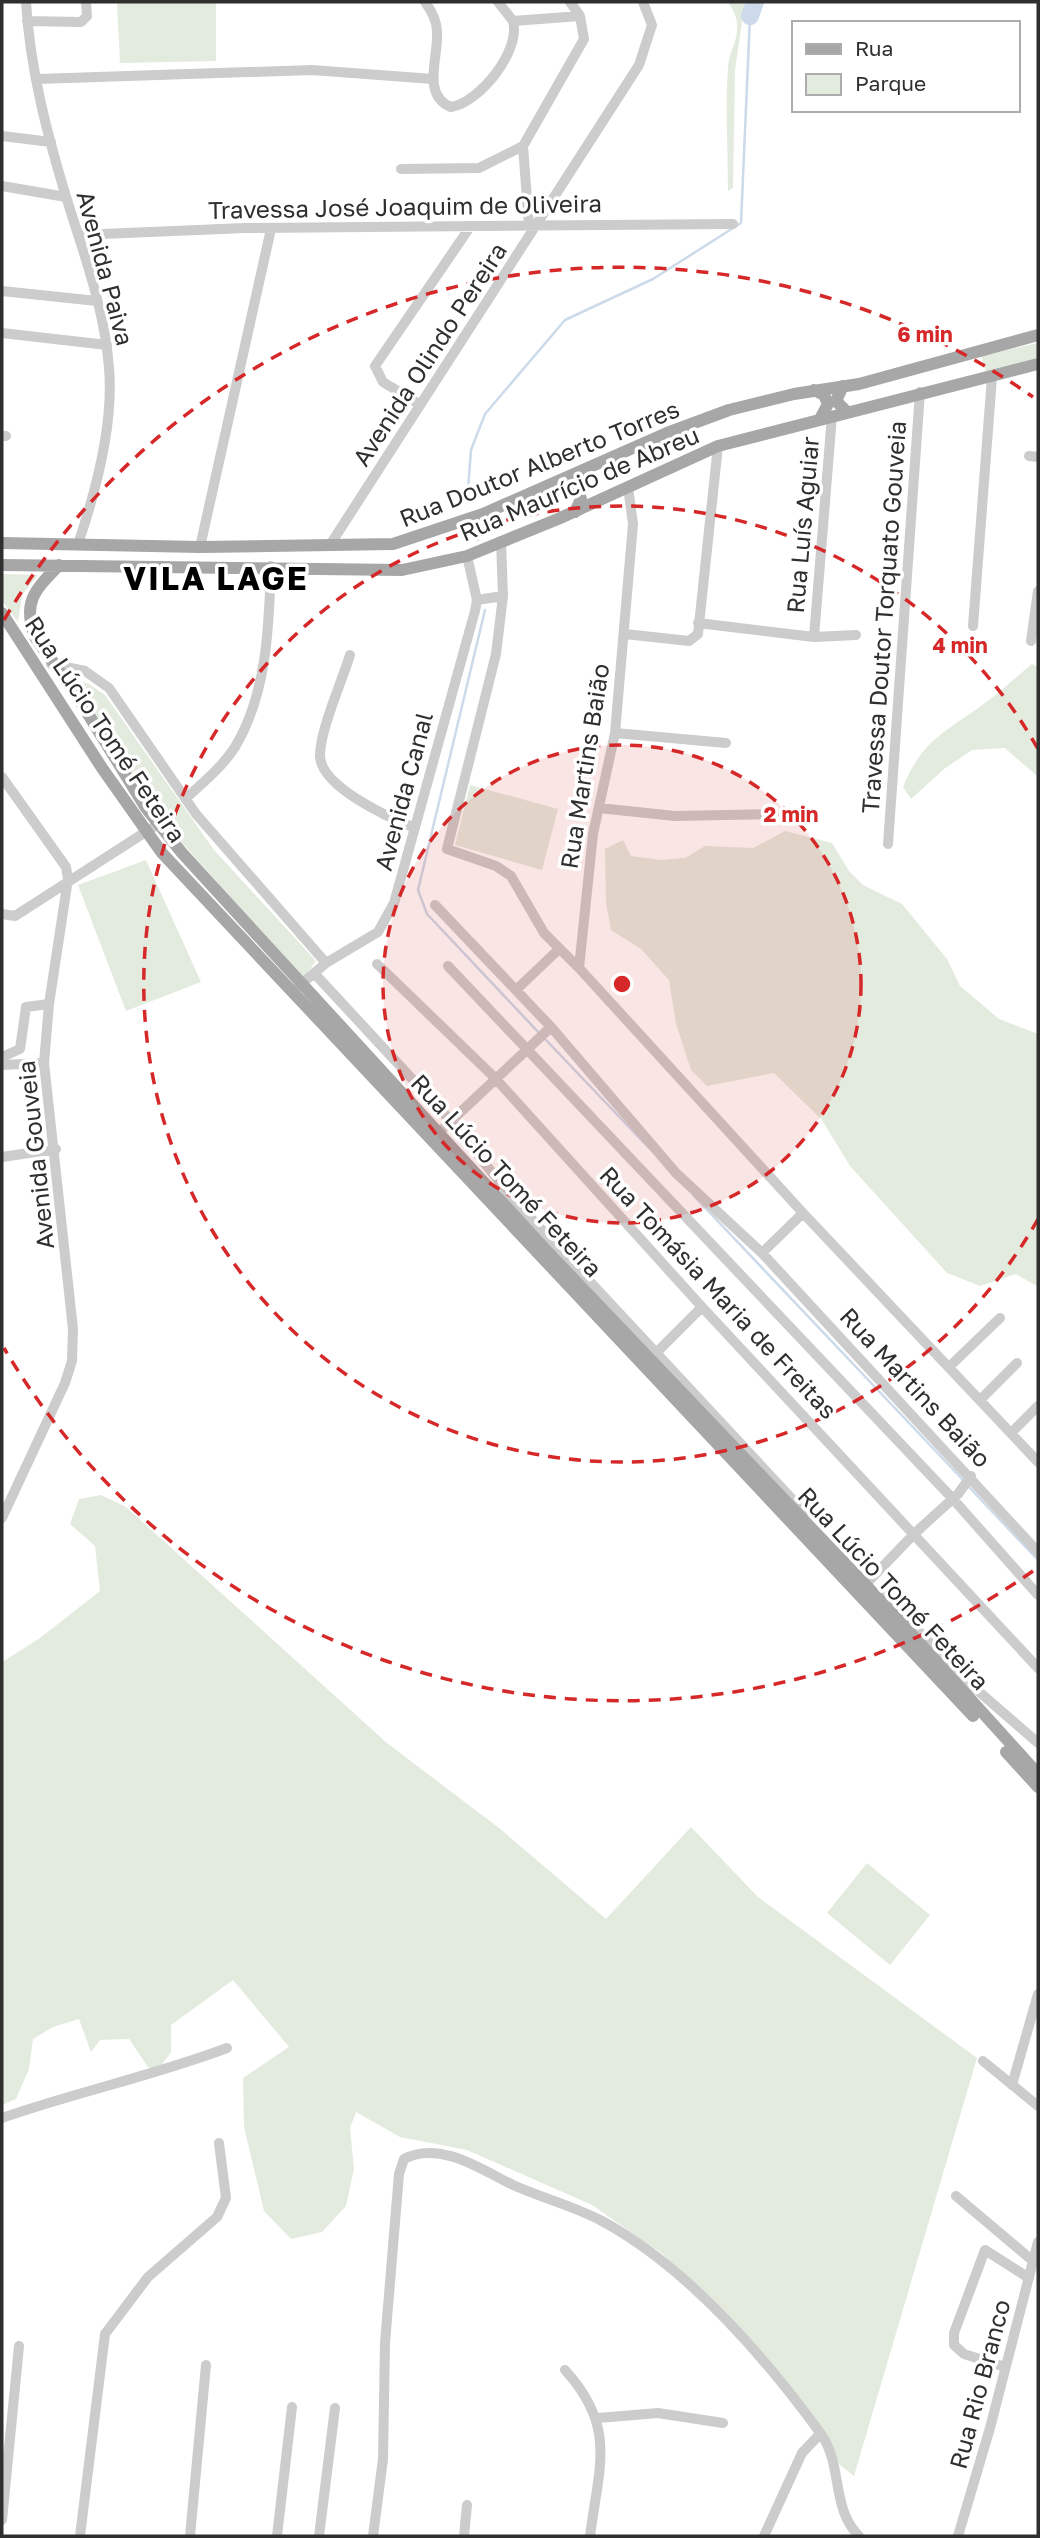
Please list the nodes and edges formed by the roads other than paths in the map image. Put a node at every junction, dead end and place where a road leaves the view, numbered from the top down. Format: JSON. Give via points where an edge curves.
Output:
{"nodes":[{"id":1,"x":26,"y":2,"type":"edge"},
{"id":2,"x":86,"y":2,"type":"edge"},
{"id":3,"x":425,"y":2,"type":"edge"},
{"id":4,"x":498,"y":2,"type":"edge"},
{"id":5,"x":570,"y":2,"type":"edge"},
{"id":6,"x":643,"y":2,"type":"edge"},
{"id":7,"x":580,"y":16,"type":"junction"},
{"id":8,"x":513,"y":20,"type":"junction"},
{"id":9,"x":27,"y":21,"type":"junction"},
{"id":10,"x":37,"y":79,"type":"junction"},
{"id":11,"x":433,"y":79,"type":"junction"},
{"id":12,"x":2,"y":136,"type":"edge"},
{"id":13,"x":51,"y":142,"type":"junction"},
{"id":14,"x":523,"y":146,"type":"junction"},
{"id":15,"x":401,"y":169,"type":"dead end"},
{"id":16,"x":2,"y":186,"type":"edge"},
{"id":17,"x":66,"y":197,"type":"junction"},
{"id":18,"x":733,"y":224,"type":"dead end"},
{"id":19,"x":533,"y":226,"type":"junction"},
{"id":20,"x":470,"y":227,"type":"junction"},
{"id":21,"x":271,"y":229,"type":"junction"},
{"id":22,"x":78,"y":235,"type":"junction"},
{"id":23,"x":2,"y":290,"type":"edge"},
{"id":24,"x":96,"y":300,"type":"junction"},
{"id":25,"x":2,"y":333,"type":"edge"},
{"id":26,"x":1038,"y":335,"type":"edge"},
{"id":27,"x":107,"y":345,"type":"junction"},
{"id":28,"x":1038,"y":364,"type":"edge"},
{"id":29,"x":992,"y":377,"type":"junction"},
{"id":30,"x":843,"y":386,"type":"junction"},
{"id":31,"x":814,"y":390,"type":"junction"},
{"id":32,"x":920,"y":392,"type":"junction"},
{"id":33,"x":419,"y":404,"type":"junction"},
{"id":34,"x":847,"y":412,"type":"junction"},
{"id":35,"x":826,"y":418,"type":"junction"},
{"id":36,"x":718,"y":446,"type":"junction"},
{"id":37,"x":559,"y":481,"type":"junction"},
{"id":38,"x":628,"y":487,"type":"junction"},
{"id":39,"x":575,"y":512,"type":"junction"},
{"id":40,"x":501,"y":541,"type":"junction"},
{"id":41,"x":2,"y":543,"type":"edge"},
{"id":42,"x":78,"y":544,"type":"junction"},
{"id":43,"x":330,"y":545,"type":"junction"},
{"id":44,"x":200,"y":547,"type":"junction"},
{"id":45,"x":467,"y":556,"type":"junction"},
{"id":46,"x":2,"y":565,"type":"edge"},
{"id":47,"x":59,"y":565,"type":"junction"},
{"id":48,"x":271,"y":566,"type":"junction"},
{"id":49,"x":1038,"y":591,"type":"edge"},
{"id":50,"x":503,"y":596,"type":"junction"},
{"id":51,"x":477,"y":600,"type":"junction"},
{"id":52,"x":2,"y":613,"type":"edge"},
{"id":53,"x":698,"y":623,"type":"junction"},
{"id":54,"x":973,"y":626,"type":"dead end"},
{"id":55,"x":8,"y":630,"type":"edge"},
{"id":56,"x":625,"y":634,"type":"junction"},
{"id":57,"x":856,"y":635,"type":"dead end"},
{"id":58,"x":814,"y":637,"type":"junction"},
{"id":59,"x":1031,"y":641,"type":"dead end"},
{"id":60,"x":350,"y":655,"type":"dead end"},
{"id":61,"x":51,"y":664,"type":"junction"},
{"id":62,"x":615,"y":733,"type":"junction"},
{"id":63,"x":726,"y":743,"type":"dead end"},
{"id":64,"x":2,"y":777,"type":"edge"},
{"id":65,"x":186,"y":798,"type":"junction"},
{"id":66,"x":599,"y":808,"type":"junction"},
{"id":67,"x":775,"y":814,"type":"dead end"},
{"id":68,"x":153,"y":828,"type":"junction"},
{"id":69,"x":415,"y":828,"type":"junction"},
{"id":70,"x":888,"y":844,"type":"dead end"},
{"id":71,"x":68,"y":879,"type":"junction"},
{"id":72,"x":435,"y":905,"type":"dead end"},
{"id":73,"x":2,"y":914,"type":"edge"},
{"id":74,"x":558,"y":950,"type":"junction"},
{"id":75,"x":326,"y":963,"type":"junction"},
{"id":76,"x":377,"y":964,"type":"dead end"},
{"id":77,"x":448,"y":966,"type":"dead end"},
{"id":78,"x":579,"y":968,"type":"junction"},
{"id":79,"x":314,"y":972,"type":"junction"},
{"id":80,"x":302,"y":983,"type":"junction"},
{"id":81,"x":516,"y":990,"type":"junction"},
{"id":82,"x":292,"y":993,"type":"junction"},
{"id":83,"x":48,"y":1004,"type":"junction"},
{"id":84,"x":547,"y":1031,"type":"junction"},
{"id":85,"x":530,"y":1045,"type":"junction"},
{"id":86,"x":2,"y":1057,"type":"edge"},
{"id":87,"x":44,"y":1063,"type":"junction"},
{"id":88,"x":2,"y":1065,"type":"edge"},
{"id":89,"x":495,"y":1078,"type":"junction"},
{"id":90,"x":451,"y":1121,"type":"junction"},
{"id":91,"x":435,"y":1137,"type":"junction"},
{"id":92,"x":56,"y":1149,"type":"junction"},
{"id":93,"x":2,"y":1157,"type":"edge"},
{"id":94,"x":803,"y":1213,"type":"junction"},
{"id":95,"x":762,"y":1253,"type":"junction"},
{"id":96,"x":702,"y":1307,"type":"junction"},
{"id":97,"x":1000,"y":1318,"type":"dead end"},
{"id":98,"x":650,"y":1360,"type":"junction"},
{"id":99,"x":1017,"y":1363,"type":"dead end"},
{"id":100,"x":949,"y":1367,"type":"junction"},
{"id":101,"x":981,"y":1399,"type":"junction"},
{"id":102,"x":1038,"y":1406,"type":"edge"},
{"id":103,"x":1011,"y":1433,"type":"junction"},
{"id":104,"x":1038,"y":1462,"type":"edge"},
{"id":105,"x":969,"y":1479,"type":"junction"},
{"id":106,"x":955,"y":1497,"type":"junction"},
{"id":107,"x":2,"y":1518,"type":"edge"},
{"id":108,"x":915,"y":1533,"type":"junction"},
{"id":109,"x":1038,"y":1552,"type":"edge"},
{"id":110,"x":864,"y":1586,"type":"junction"},
{"id":111,"x":1038,"y":1595,"type":"edge"},
{"id":112,"x":1038,"y":1668,"type":"edge"},
{"id":113,"x":1038,"y":1743,"type":"edge"},
{"id":114,"x":1038,"y":1774,"type":"edge"},
{"id":115,"x":1038,"y":1787,"type":"edge"},
{"id":116,"x":1038,"y":1994,"type":"edge"},
{"id":117,"x":226,"y":2048,"type":"dead end"},
{"id":118,"x":983,"y":2061,"type":"dead end"},
{"id":119,"x":1012,"y":2085,"type":"junction"},
{"id":120,"x":1038,"y":2106,"type":"edge"},
{"id":121,"x":2,"y":2118,"type":"edge"},
{"id":122,"x":219,"y":2143,"type":"dead end"},
{"id":123,"x":956,"y":2196,"type":"dead end"},
{"id":124,"x":1038,"y":2242,"type":"edge"},
{"id":125,"x":1033,"y":2261,"type":"junction"},
{"id":126,"x":1029,"y":2278,"type":"junction"},
{"id":127,"x":19,"y":2346,"type":"dead end"},
{"id":128,"x":206,"y":2365,"type":"dead end"},
{"id":129,"x":1005,"y":2367,"type":"junction"},
{"id":130,"x":565,"y":2370,"type":"dead end"},
{"id":131,"x":292,"y":2407,"type":"dead end"},
{"id":132,"x":335,"y":2408,"type":"dead end"},
{"id":133,"x":598,"y":2418,"type":"junction"},
{"id":134,"x":723,"y":2423,"type":"dead end"},
{"id":135,"x":820,"y":2434,"type":"junction"},
{"id":136,"x":467,"y":2505,"type":"dead end"},
{"id":137,"x":2,"y":2520,"type":"edge"},
{"id":138,"x":80,"y":2536,"type":"edge"},
{"id":139,"x":190,"y":2536,"type":"edge"},
{"id":140,"x":277,"y":2536,"type":"edge"},
{"id":141,"x":319,"y":2536,"type":"edge"},
{"id":142,"x":373,"y":2536,"type":"edge"},
{"id":143,"x":464,"y":2536,"type":"edge"},
{"id":144,"x":590,"y":2536,"type":"edge"},
{"id":145,"x":764,"y":2536,"type":"edge"},
{"id":146,"x":859,"y":2536,"type":"edge"},
{"id":147,"x":958,"y":2536,"type":"edge"}],
"edges":[{"from":1,"to":9,"type":"street","name":"Avenida Paiva"},
{"from":2,"to":9,"type":"street","via":[[87,16],[81,22]]},
{"from":3,"to":11,"type":"street","via":[[437,26]]},
{"from":4,"to":8,"type":"street"},
{"from":5,"to":7,"type":"street"},
{"from":6,"to":19,"type":"street","name":"Avenida Olindo Pereira","via":[[652,25],[639,65]]},
{"from":7,"to":8,"type":"street"},
{"from":7,"to":14,"type":"street","via":[[585,33],[581,47]]},
{"from":8,"to":11,"type":"street","via":[[505,59],[467,103],[446,105],[437,97]]},
{"from":9,"to":10,"type":"street","name":"Avenida Paiva"},
{"from":10,"to":11,"type":"street","via":[[339,70]]},
{"from":10,"to":13,"type":"street","name":"Avenida Paiva"},
{"from":12,"to":13,"type":"street"},
{"from":13,"to":17,"type":"street","name":"Avenida Paiva"},
{"from":14,"to":15,"type":"street","via":[[479,168]]},
{"from":14,"to":19,"type":"street"},
{"from":16,"to":17,"type":"street"},
{"from":17,"to":22,"type":"street","name":"Avenida Paiva"},
{"from":18,"to":19,"type":"street","name":"Travessa José Joaquim de Oliveira"},
{"from":19,"to":20,"type":"street","name":"Travessa José Joaquim de Oliveira"},
{"from":19,"to":33,"type":"street","name":"Avenida Olindo Pereira"},
{"from":20,"to":21,"type":"street","name":"Travessa José Joaquim de Oliveira"},
{"from":20,"to":33,"type":"street","via":[[375,366],[377,377]]},
{"from":21,"to":22,"type":"street","name":"Travessa José Joaquim de Oliveira"},
{"from":21,"to":44,"type":"street"},
{"from":22,"to":24,"type":"street","name":"Avenida Paiva"},
{"from":23,"to":24,"type":"street"},
{"from":24,"to":27,"type":"street","name":"Avenida Paiva"},
{"from":25,"to":27,"type":"street"},
{"from":26,"to":30,"type":"main road","name":"Rua Doutor Alberto Torres"},
{"from":27,"to":42,"type":"street","name":"Avenida Paiva","via":[[110,386],[106,422]]},
{"from":28,"to":29,"type":"main road","name":"Rua Maurício de Abreu"},
{"from":29,"to":32,"type":"main road","name":"Rua Maurício de Abreu"},
{"from":29,"to":54,"type":"street"},
{"from":30,"to":31,"type":"main road","name":"Rua Doutor Alberto Torres"},
{"from":30,"to":34,"type":"main road","via":[[836,401]]},
{"from":31,"to":35,"type":"main road","via":[[824,395],[828,404]]},
{"from":31,"to":37,"type":"main road","name":"Rua Doutor Alberto Torres","via":[[729,410]]},
{"from":32,"to":34,"type":"main road","name":"Rua Maurício de Abreu"},
{"from":32,"to":70,"type":"street","name":"Travessa Doutor Torquato Gouveia"},
{"from":33,"to":43,"type":"street","name":"Avenida Olindo Pereira"},
{"from":34,"to":35,"type":"main road","name":"Rua Maurício de Abreu"},
{"from":35,"to":36,"type":"main road","name":"Rua Maurício de Abreu"},
{"from":35,"to":58,"type":"street","name":"Rua Luís Aguiar","via":[[832,450]]},
{"from":36,"to":38,"type":"main road","name":"Rua Maurício de Abreu"},
{"from":36,"to":53,"type":"street"},
{"from":37,"to":39,"type":"main road","via":[[578,489],[581,499]]},
{"from":37,"to":43,"type":"main road","name":"Rua Doutor Alberto Torres","via":[[412,540],[388,545]]},
{"from":38,"to":39,"type":"main road","name":"Rua Maurício de Abreu"},
{"from":38,"to":56,"type":"street","name":"Rua Martins Baião","via":[[633,524]]},
{"from":39,"to":40,"type":"main road","name":"Rua Maurício de Abreu"},
{"from":40,"to":45,"type":"main road","name":"Rua Maurício de Abreu"},
{"from":40,"to":50,"type":"street"},
{"from":41,"to":42,"type":"main road","name":"Rua Doutor Alberto Torres"},
{"from":42,"to":44,"type":"main road","name":"Rua Doutor Alberto Torres"},
{"from":43,"to":44,"type":"main road","name":"Rua Doutor Alberto Torres"},
{"from":45,"to":48,"type":"main road","name":"Rua Maurício de Abreu","via":[[402,570]]},
{"from":45,"to":51,"type":"street","name":"Avenida Canal"},
{"from":46,"to":47,"type":"main road","name":"Rua Maurício de Abreu"},
{"from":47,"to":48,"type":"main road","name":"Rua Maurício de Abreu"},
{"from":47,"to":61,"type":"main road","name":"Rua Lúcio Tomé Feteira","via":[[29,607],[35,637]]},
{"from":48,"to":65,"type":"street","via":[[269,613],[255,701],[235,747]]},
{"from":49,"to":59,"type":"street"},
{"from":50,"to":51,"type":"street"},
{"from":50,"to":74,"type":"street","name":"Rua Martins Baião","via":[[496,654],[446,843],[449,852],[496,866],[511,876]]},
{"from":51,"to":69,"type":"street","name":"Avenida Canal"},
{"from":52,"to":55,"type":"main road","name":"Rua Lúcio Tomé Feteira"},
{"from":53,"to":56,"type":"street","via":[[694,640]]},
{"from":53,"to":58,"type":"street"},
{"from":55,"to":68,"type":"main road","name":"Rua Lúcio Tomé Feteira","via":[[102,768]]},
{"from":56,"to":62,"type":"street","name":"Rua Martins Baião"},
{"from":57,"to":58,"type":"street"},
{"from":60,"to":69,"type":"street","via":[[321,746],[322,765],[359,800]]},
{"from":61,"to":65,"type":"street","via":[[85,671],[109,688]]},
{"from":61,"to":68,"type":"main road","name":"Rua Lúcio Tomé Feteira","via":[[75,693]]},
{"from":62,"to":63,"type":"street"},
{"from":62,"to":66,"type":"street","name":"Rua Martins Baião"},
{"from":64,"to":71,"type":"street","via":[[65,867]]},
{"from":65,"to":75,"type":"street","via":[[234,860]]},
{"from":66,"to":67,"type":"street","via":[[675,816]]},
{"from":66,"to":78,"type":"street","name":"Rua Martins Baião","via":[[587,874]]},
{"from":68,"to":71,"type":"street"},
{"from":68,"to":80,"type":"main road","name":"Rua Lúcio Tomé Feteira"},
{"from":68,"to":82,"type":"main road","name":"Rua Lúcio Tomé Feteira","via":[[162,853]]},
{"from":69,"to":75,"type":"street","name":"Avenida Canal","via":[[390,912],[377,932]]},
{"from":71,"to":73,"type":"street","via":[[15,916]]},
{"from":71,"to":83,"type":"street","name":"Avenida Gouveia"},
{"from":72,"to":81,"type":"street","name":"Rua Martins Baião"},
{"from":74,"to":78,"type":"street","name":"Rua Martins Baião"},
{"from":74,"to":81,"type":"street"},
{"from":75,"to":79,"type":"street","name":"Avenida Canal"},
{"from":76,"to":89,"type":"street","name":"Rua Tomásia Maria de Freitas"},
{"from":77,"to":85,"type":"street"},
{"from":78,"to":94,"type":"street","name":"Rua Martins Baião"},
{"from":79,"to":80,"type":"street","name":"Avenida Canal"},
{"from":79,"to":90,"type":"street"},
{"from":80,"to":82,"type":"street","name":"Avenida Canal"},
{"from":80,"to":91,"type":"main road","name":"Rua Lúcio Tomé Feteira"},
{"from":81,"to":84,"type":"street","name":"Rua Martins Baião"},
{"from":82,"to":91,"type":"main road","name":"Rua Lúcio Tomé Feteira"},
{"from":83,"to":86,"type":"street","via":[[26,1007],[20,1049]]},
{"from":83,"to":87,"type":"street","name":"Avenida Gouveia"},
{"from":84,"to":85,"type":"street"},
{"from":84,"to":95,"type":"street","name":"Rua Martins Baião","via":[[676,1173]]},
{"from":85,"to":89,"type":"street"},
{"from":85,"to":106,"type":"street"},
{"from":87,"to":88,"type":"street"},
{"from":87,"to":92,"type":"street","name":"Avenida Gouveia"},
{"from":89,"to":90,"type":"street"},
{"from":89,"to":96,"type":"street","name":"Rua Tomásia Maria de Freitas"},
{"from":90,"to":91,"type":"street"},
{"from":90,"to":98,"type":"street"},
{"from":91,"to":98,"type":"main road","name":"Rua Lúcio Tomé Feteira"},
{"from":92,"to":93,"type":"street"},
{"from":92,"to":107,"type":"street","name":"Avenida Gouveia","via":[[72,1361]]},
{"from":94,"to":95,"type":"street"},
{"from":94,"to":100,"type":"street","name":"Rua Martins Baião"},
{"from":95,"to":105,"type":"street","name":"Rua Martins Baião"},
{"from":96,"to":98,"type":"street"},
{"from":96,"to":108,"type":"street","name":"Rua Tomásia Maria de Freitas"},
{"from":97,"to":100,"type":"street"},
{"from":98,"to":110,"type":"main road","name":"Rua Lúcio Tomé Feteira"},
{"from":99,"to":101,"type":"street"},
{"from":100,"to":101,"type":"street","name":"Rua Martins Baião"},
{"from":101,"to":103,"type":"street","name":"Rua Martins Baião"},
{"from":102,"to":103,"type":"street"},
{"from":103,"to":104,"type":"street","name":"Rua Martins Baião"},
{"from":105,"to":106,"type":"street"},
{"from":105,"to":109,"type":"street","name":"Rua Martins Baião"},
{"from":106,"to":108,"type":"street"},
{"from":106,"to":111,"type":"street"},
{"from":108,"to":110,"type":"street"},
{"from":108,"to":112,"type":"street","name":"Rua Tomásia Maria de Freitas"},
{"from":110,"to":113,"type":"street"},
{"from":110,"to":114,"type":"main road","name":"Rua Lúcio Tomé Feteira"},
{"from":110,"to":115,"type":"main road","name":"Rua Lúcio Tomé Feteira"},
{"from":116,"to":119,"type":"street"},
{"from":117,"to":121,"type":"street","via":[[158,2073],[77,2092]]},
{"from":118,"to":119,"type":"street"},
{"from":119,"to":120,"type":"street"},
{"from":122,"to":138,"type":"street","via":[[226,2198],[217,2217],[148,2277],[105,2333]]},
{"from":123,"to":125,"type":"street"},
{"from":124,"to":125,"type":"street","name":"Rua Rio Branco"},
{"from":125,"to":126,"type":"street","name":"Rua Rio Branco"},
{"from":126,"to":129,"type":"street","name":"Rua Rio Branco"},
{"from":126,"to":129,"type":"street","via":[[989,2251],[983,2252],[953,2340],[964,2354]]},
{"from":127,"to":137,"type":"street"},
{"from":128,"to":139,"type":"street"},
{"from":129,"to":147,"type":"street","name":"Rua Rio Branco"},
{"from":130,"to":133,"type":"street","via":[[590,2400]]},
{"from":131,"to":140,"type":"street"},
{"from":132,"to":141,"type":"street"},
{"from":133,"to":134,"type":"street","via":[[658,2413]]},
{"from":133,"to":144,"type":"street","via":[[599,2461]]},
{"from":135,"to":142,"type":"street","via":[[759,2358],[695,2290],[641,2247],[590,2215],[474,2165],[435,2154],[411,2155],[401,2164],[394,2212],[383,2459]]},
{"from":135,"to":145,"type":"street","via":[[802,2453]]},
{"from":135,"to":146,"type":"street","via":[[834,2460],[846,2520]]},
{"from":136,"to":143,"type":"street"}]}
